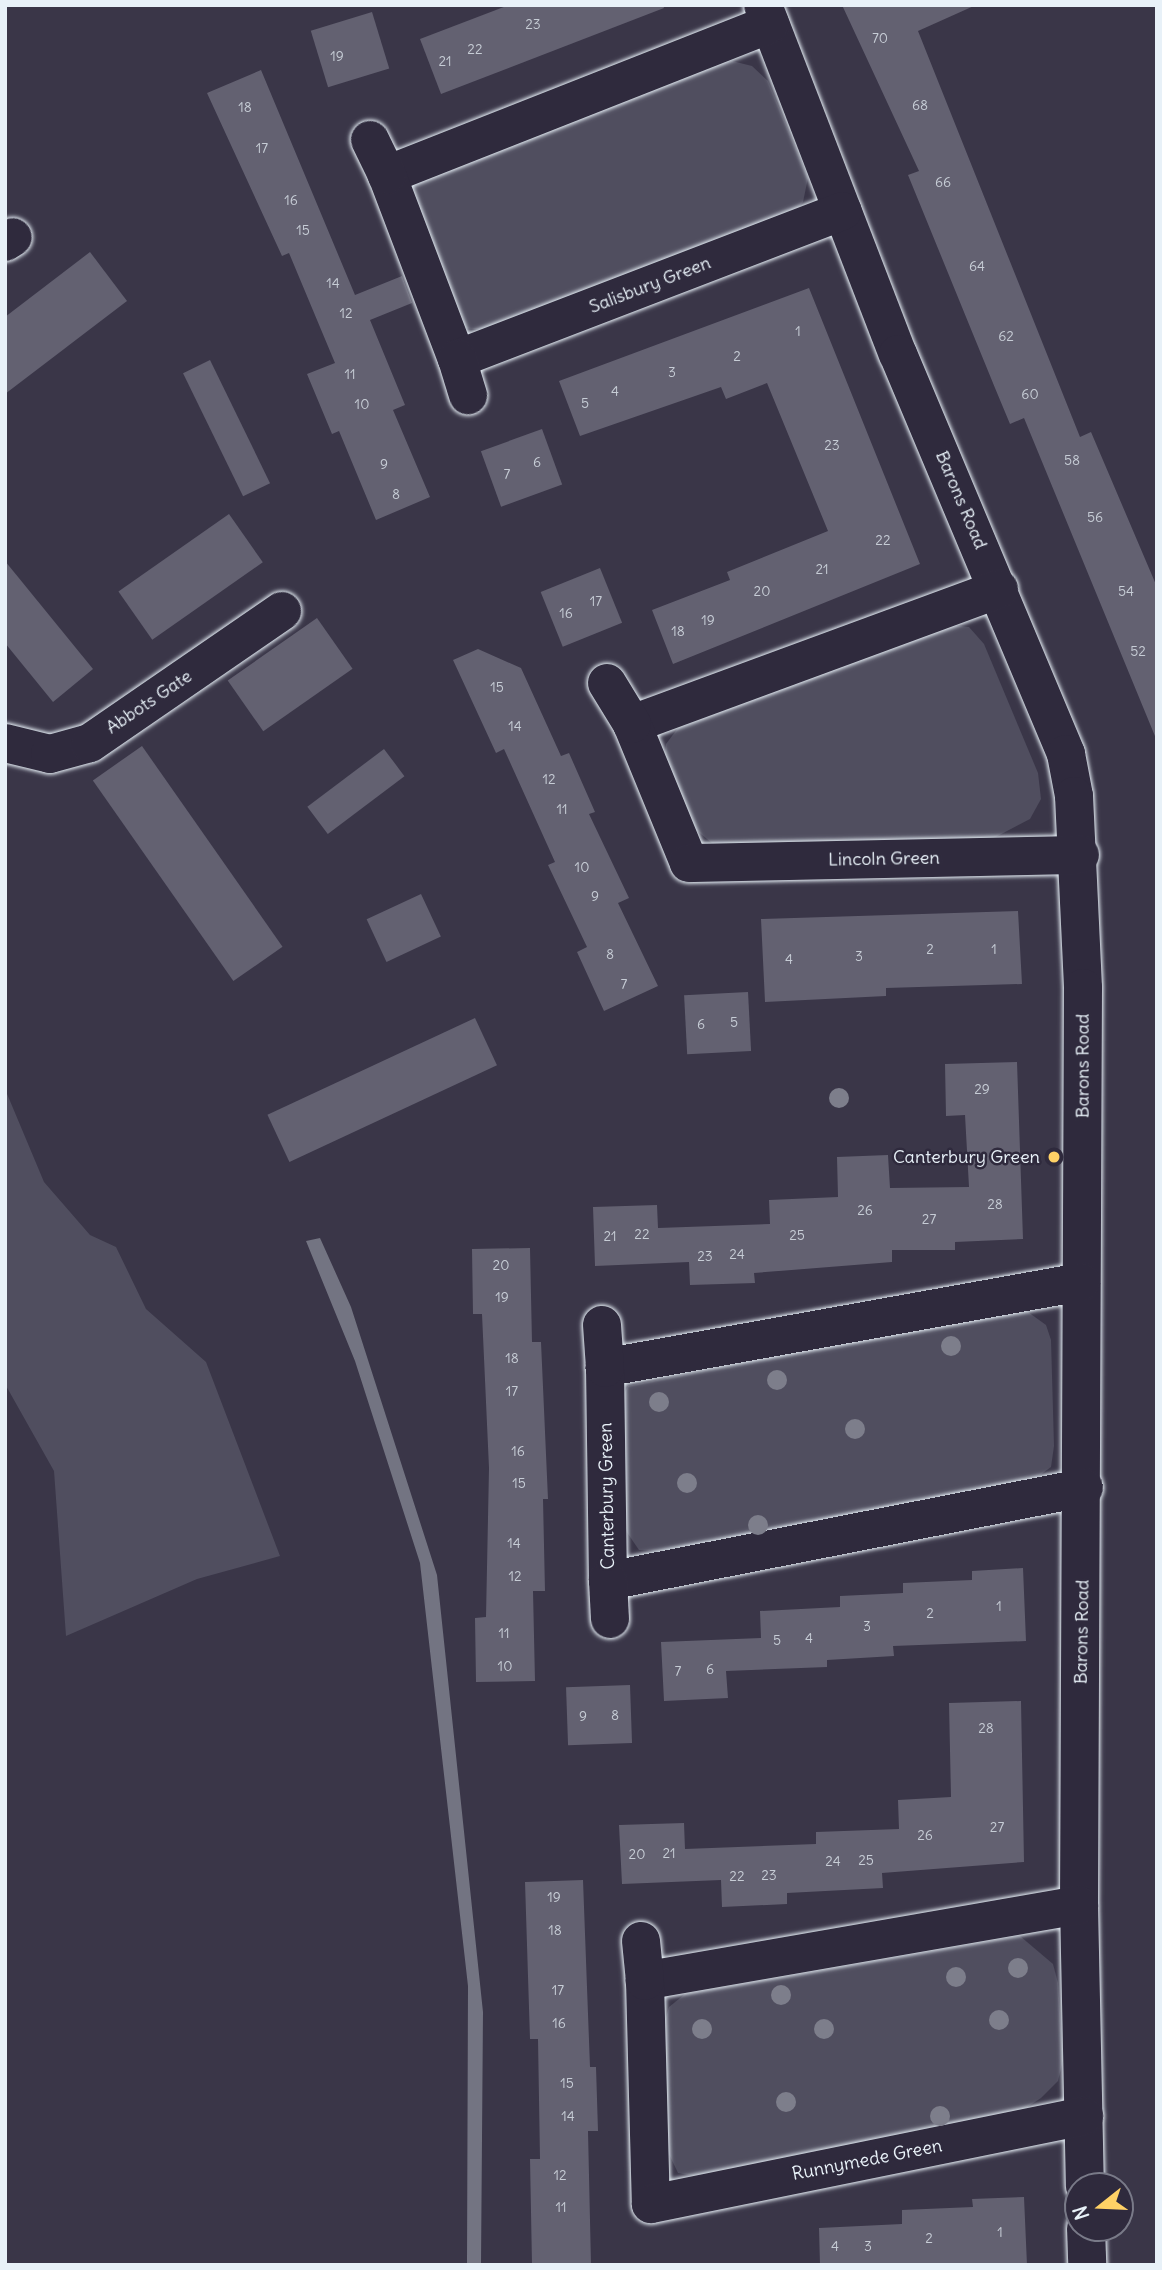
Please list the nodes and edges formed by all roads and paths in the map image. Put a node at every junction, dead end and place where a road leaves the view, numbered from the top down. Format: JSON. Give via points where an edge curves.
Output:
{"nodes":[{"id":1,"x":766,"y":14,"type":"edge"},
{"id":2,"x":370,"y":140,"type":"dead end"},
{"id":3,"x":387,"y":174,"type":"junction"},
{"id":4,"x":843,"y":211,"type":"junction"},
{"id":5,"x":999,"y":589,"type":"junction"},
{"id":6,"x":282,"y":611,"type":"dead end"},
{"id":7,"x":607,"y":684,"type":"dead end"},
{"id":8,"x":632,"y":724,"type":"junction"},
{"id":9,"x":5,"y":743,"type":"edge"},
{"id":10,"x":1080,"y":855,"type":"junction"},
{"id":11,"x":1081,"y":1282,"type":"junction"},
{"id":12,"x":602,"y":1325,"type":"dead end"},
{"id":13,"x":605,"y":1368,"type":"junction"},
{"id":14,"x":1084,"y":1488,"type":"junction"},
{"id":15,"x":608,"y":1581,"type":"junction"},
{"id":16,"x":610,"y":1619,"type":"dead end"},
{"id":17,"x":1079,"y":1905,"type":"junction"},
{"id":18,"x":641,"y":1941,"type":"dead end"},
{"id":19,"x":645,"y":1981,"type":"junction"},
{"id":20,"x":1084,"y":2116,"type":"junction"},
{"id":21,"x":1085,"y":2172,"type":"edge"},
{"id":22,"x":1086,"y":2242,"type":"edge"},
{"id":23,"x":1087,"y":2265,"type":"edge"}],
"edges":[{"from":1,"to":3,"type":"street"},
{"from":1,"to":4,"type":"street","name":"Barons Road"},
{"from":2,"to":3,"type":"street","name":"Salisbury Green"},
{"from":3,"to":4,"type":"street","name":"Salisbury Green","via":[[463,377]]},
{"from":4,"to":5,"type":"street","name":"Barons Road"},
{"from":5,"to":8,"type":"street"},
{"from":5,"to":10,"type":"street","name":"Barons Road","via":[[1066,754]]},
{"from":6,"to":9,"type":"street","name":"Abbots Gate","via":[[90,743],[50,754]]},
{"from":7,"to":8,"type":"street","name":"Lincoln Green"},
{"from":8,"to":10,"type":"street","name":"Lincoln Green","via":[[694,879]]},
{"from":10,"to":11,"type":"street","name":"Barons Road"},
{"from":11,"to":13,"type":"street"},
{"from":11,"to":14,"type":"street","name":"Barons Road"},
{"from":12,"to":13,"type":"street","name":"Canterbury Green"},
{"from":13,"to":15,"type":"street","name":"Canterbury Green"},
{"from":14,"to":15,"type":"street","name":"Canterbury Green"},
{"from":14,"to":17,"type":"street","name":"Barons Road"},
{"from":15,"to":16,"type":"street","name":"Canterbury Green"},
{"from":17,"to":19,"type":"street"},
{"from":17,"to":20,"type":"street","name":"Barons Road"},
{"from":18,"to":19,"type":"street","name":"Runnymede Green"},
{"from":19,"to":20,"type":"street","name":"Runnymede Green","via":[[650,2218]]},
{"from":20,"to":21,"type":"street","name":"Barons Road"},
{"from":22,"to":23,"type":"street"}]}
